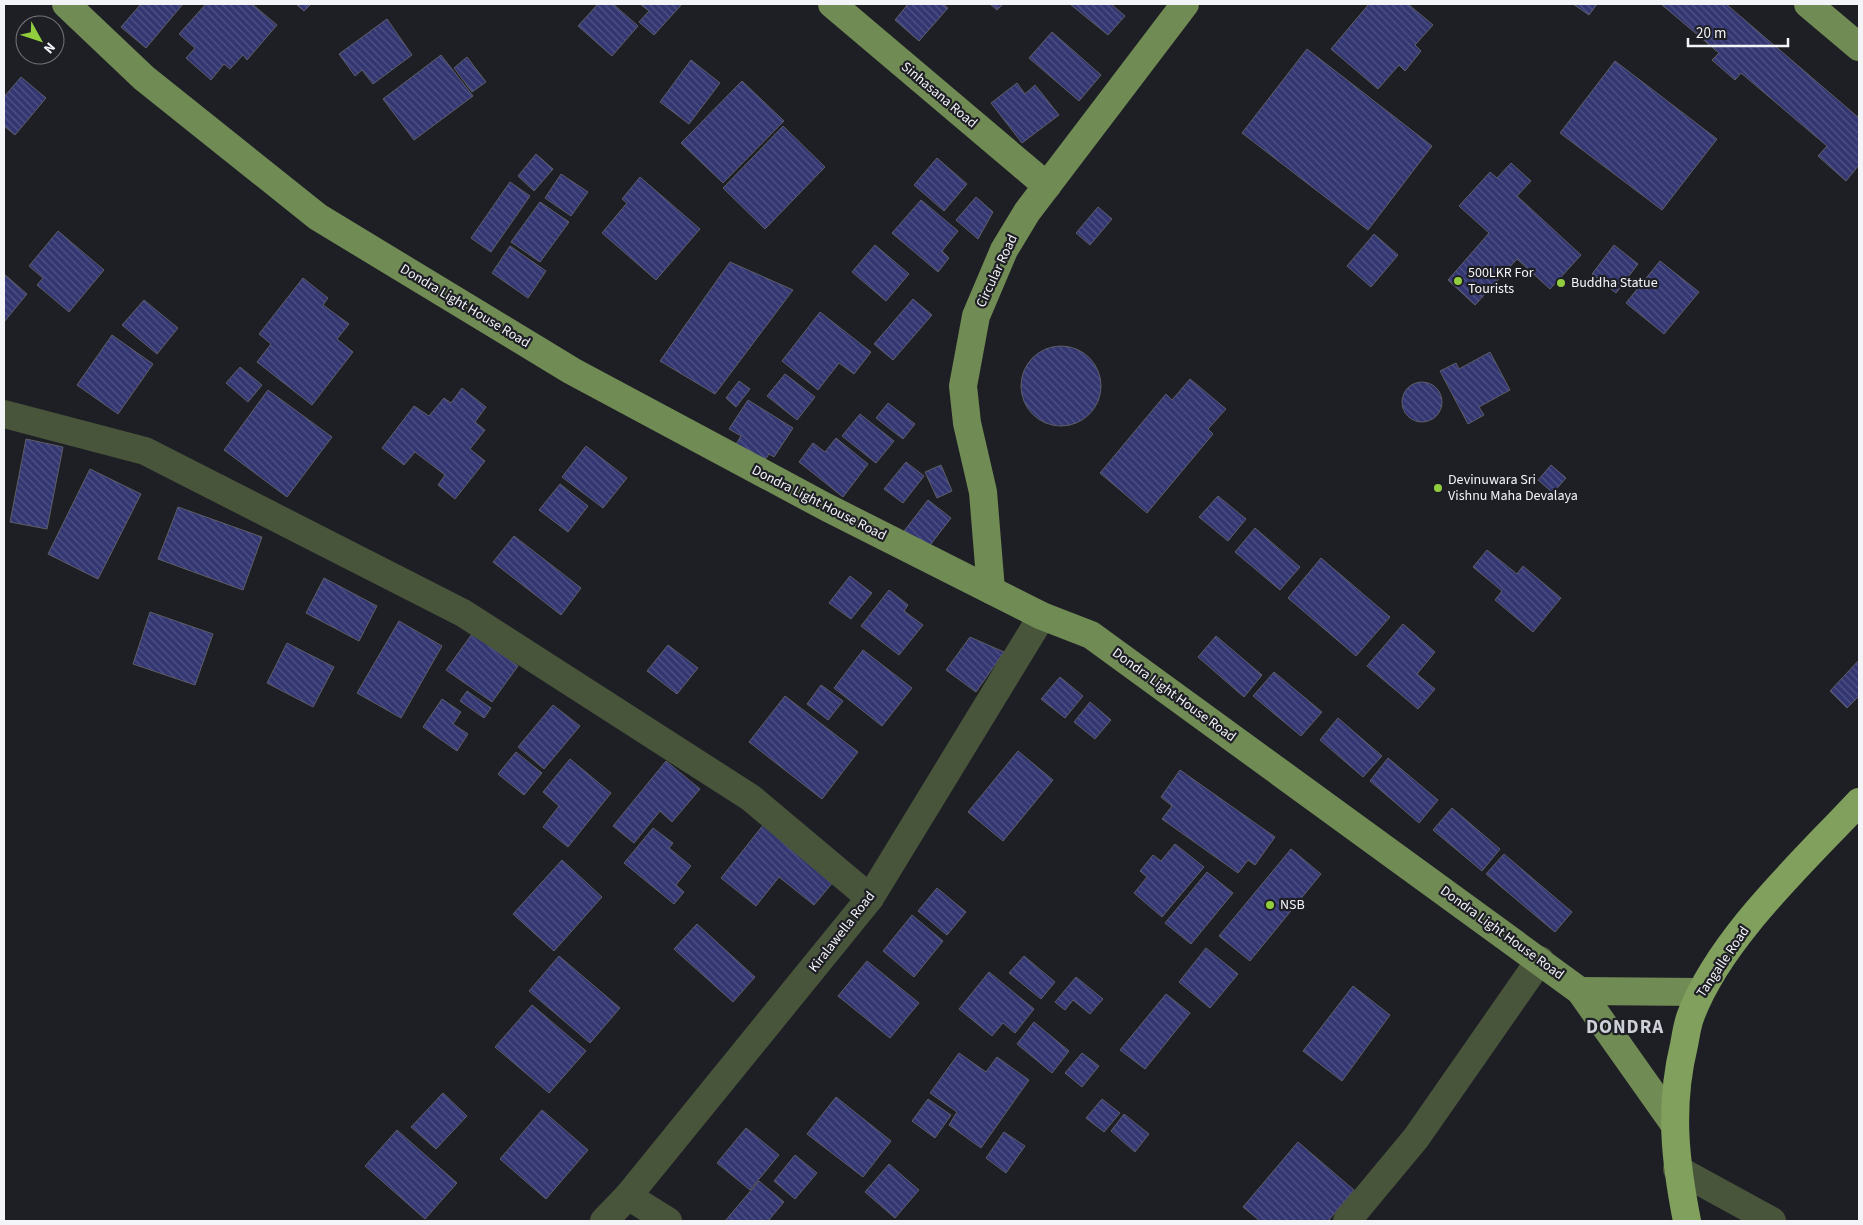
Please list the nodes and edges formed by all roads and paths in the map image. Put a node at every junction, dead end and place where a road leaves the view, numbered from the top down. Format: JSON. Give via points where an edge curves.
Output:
{"nodes":[{"id":1,"x":66,"y":4,"type":"edge"},
{"id":2,"x":832,"y":4,"type":"edge"},
{"id":3,"x":1185,"y":4,"type":"edge"},
{"id":4,"x":1808,"y":4,"type":"edge"},
{"id":5,"x":1859,"y":47,"type":"edge"},
{"id":6,"x":1046,"y":186,"type":"junction"},
{"id":7,"x":4,"y":414,"type":"edge"},
{"id":8,"x":991,"y":590,"type":"junction"},
{"id":9,"x":1042,"y":616,"type":"junction"},
{"id":10,"x":1859,"y":802,"type":"edge"},
{"id":11,"x":870,"y":898,"type":"junction"},
{"id":12,"x":1540,"y":960,"type":"junction"},
{"id":13,"x":1580,"y":991,"type":"junction"},
{"id":14,"x":1700,"y":992,"type":"junction"},
{"id":15,"x":1674,"y":1124,"type":"junction"},
{"id":16,"x":1677,"y":1169,"type":"junction"},
{"id":17,"x":628,"y":1196,"type":"junction"},
{"id":18,"x":604,"y":1221,"type":"edge"},
{"id":19,"x":668,"y":1221,"type":"edge"},
{"id":20,"x":1347,"y":1221,"type":"edge"},
{"id":21,"x":1687,"y":1221,"type":"edge"},
{"id":22,"x":1772,"y":1221,"type":"edge"}],
"edges":[{"from":1,"to":8,"type":"main road","name":"Dondra Light House Road","via":[[144,78],[318,217],[572,371],[826,507]]},
{"from":2,"to":6,"type":"main road","name":"Sinhasana Road"},
{"from":3,"to":6,"type":"main road","name":"Circular Road"},
{"from":4,"to":5,"type":"main road"},
{"from":6,"to":8,"type":"main road","name":"Circular Road","via":[[1013,235],[988,284],[976,316],[966,362],[963,386],[967,423],[983,492]]},
{"from":7,"to":11,"type":"street","via":[[144,451],[462,613],[751,798]]},
{"from":8,"to":9,"type":"main road","name":"Dondra Light House Road"},
{"from":9,"to":11,"type":"street","name":"Kiralawella Road"},
{"from":9,"to":12,"type":"main road","name":"Dondra Light House Road","via":[[1091,635]]},
{"from":10,"to":14,"type":"highway","name":"Tangalle Road","via":[[1758,912]]},
{"from":11,"to":17,"type":"street","name":"Kiralawella Road"},
{"from":12,"to":13,"type":"main road","name":"Dondra Light House Road"},
{"from":12,"to":20,"type":"street","via":[[1416,1138]]},
{"from":13,"to":14,"type":"main road"},
{"from":13,"to":15,"type":"main road","name":"Dondra Light House Road"},
{"from":14,"to":15,"type":"highway","name":"Tangalle Road","via":[[1690,1017],[1678,1067]]},
{"from":15,"to":16,"type":"highway","name":"Tangalle Road"},
{"from":16,"to":21,"type":"highway","name":"Tangalle Road"},
{"from":16,"to":22,"type":"street"},
{"from":17,"to":18,"type":"street","name":"Kiralawella Road"},
{"from":17,"to":19,"type":"street"}]}
